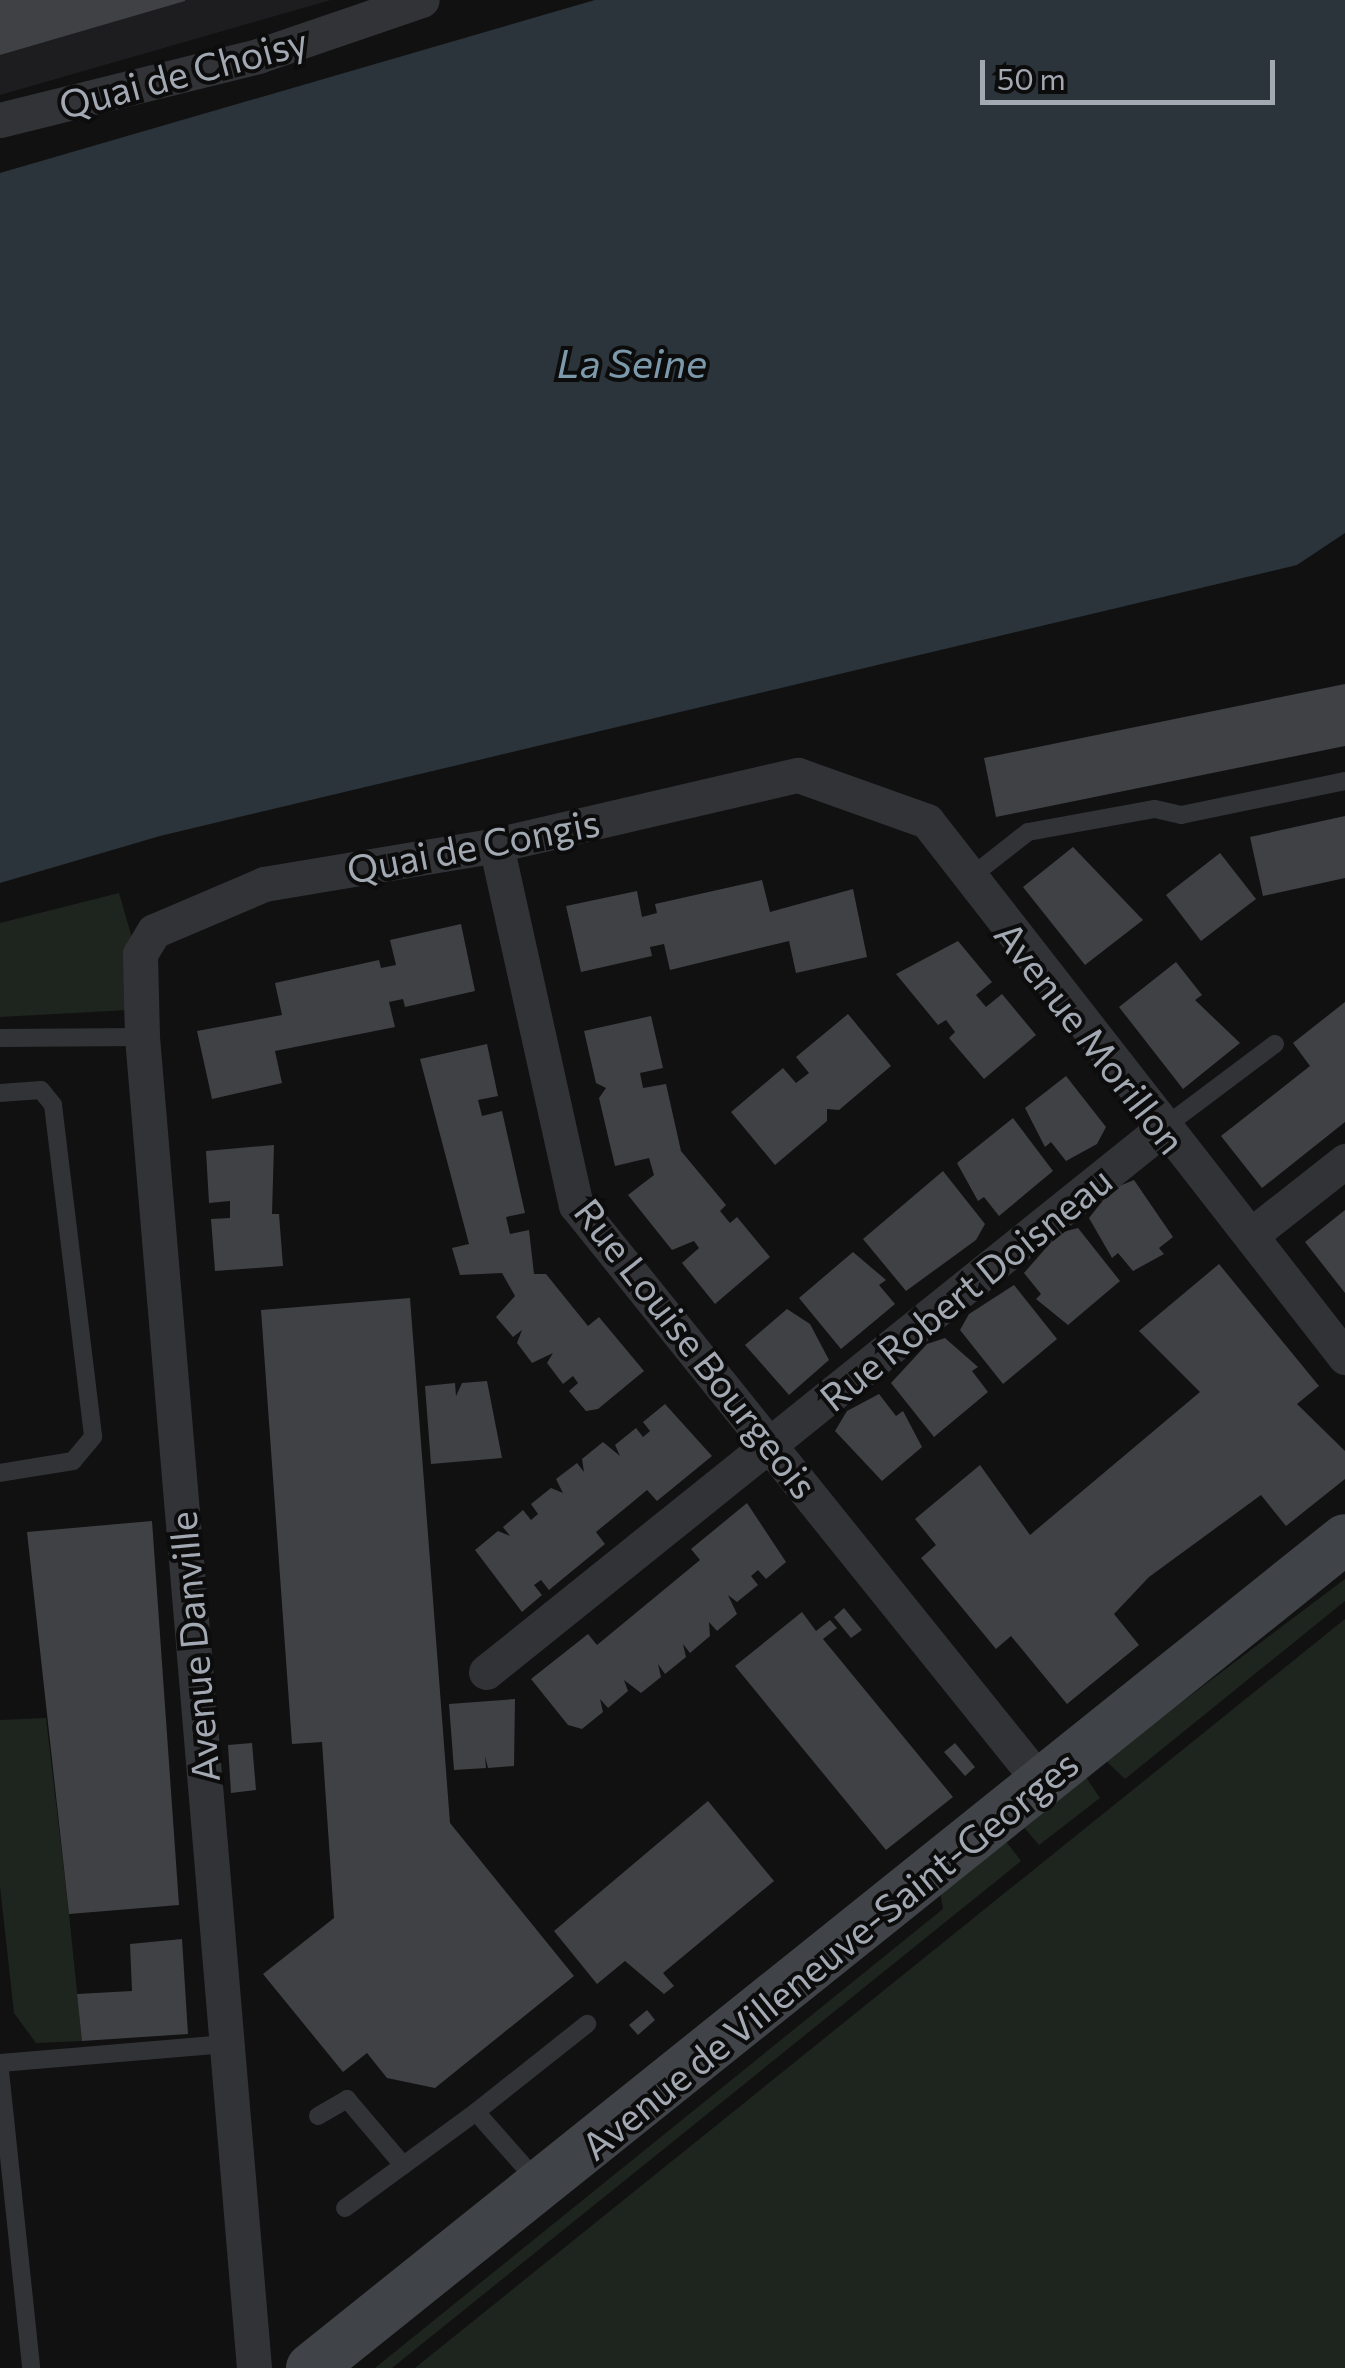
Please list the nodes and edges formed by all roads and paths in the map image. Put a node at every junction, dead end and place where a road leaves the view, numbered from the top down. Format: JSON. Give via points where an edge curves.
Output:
{"nodes":[{"id":1,"x":422,"y":0,"type":"edge"},
{"id":2,"x":0,"y":120,"type":"edge"},
{"id":3,"x":798,"y":775,"type":"joint"},
{"id":4,"x":1345,"y":781,"type":"edge"},
{"id":5,"x":496,"y":845,"type":"junction"},
{"id":6,"x":966,"y":880,"type":"junction"},
{"id":7,"x":154,"y":930,"type":"joint"},
{"id":8,"x":142,"y":1037,"type":"junction"},
{"id":9,"x":0,"y":1038,"type":"edge"},
{"id":10,"x":1275,"y":1044,"type":"dead end"},
{"id":11,"x":0,"y":1093,"type":"edge"},
{"id":12,"x":1162,"y":1129,"type":"junction"},
{"id":13,"x":1345,"y":1161,"type":"edge"},
{"id":14,"x":1251,"y":1235,"type":"junction"},
{"id":15,"x":1345,"y":1357,"type":"edge"},
{"id":16,"x":771,"y":1446,"type":"junction"},
{"id":17,"x":0,"y":1473,"type":"edge"},
{"id":18,"x":1345,"y":1538,"type":"edge"},
{"id":19,"x":486,"y":1672,"type":"dead end"},
{"id":20,"x":1041,"y":1783,"type":"junction"},
{"id":21,"x":587,"y":2024,"type":"dead end"},
{"id":22,"x":226,"y":2044,"type":"junction"},
{"id":23,"x":0,"y":2064,"type":"edge"},
{"id":24,"x":0,"y":2072,"type":"edge"},
{"id":25,"x":476,"y":2112,"type":"junction"},
{"id":26,"x":318,"y":2116,"type":"dead end"},
{"id":27,"x":403,"y":2165,"type":"junction"},
{"id":28,"x":540,"y":2186,"type":"junction"},
{"id":29,"x":345,"y":2208,"type":"dead end"},
{"id":30,"x":30,"y":2368,"type":"edge"},
{"id":31,"x":254,"y":2368,"type":"edge"},
{"id":32,"x":311,"y":2368,"type":"edge"}],
"edges":[{"from":1,"to":2,"type":"street","name":"Quai de Choisy","via":[[258,56]]},
{"from":3,"to":5,"type":"street","name":"Quai de Congis"},
{"from":3,"to":6,"type":"street","name":"Avenue Morillon","via":[[926,821]]},
{"from":4,"to":6,"type":"lane","via":[[1181,816],[1155,808],[1028,832]]},
{"from":5,"to":7,"type":"street","name":"Quai de Congis","via":[[264,884]]},
{"from":5,"to":16,"type":"street","name":"Rue Louise Bourgeois","via":[[576,1204]]},
{"from":6,"to":12,"type":"street","name":"Avenue Morillon"},
{"from":7,"to":8,"type":"street","name":"Avenue Danville","via":[[140,954]]},
{"from":8,"to":9,"type":"lane"},
{"from":8,"to":22,"type":"street","name":"Avenue Danville"},
{"from":10,"to":12,"type":"lane"},
{"from":11,"to":17,"type":"lane","via":[[40,1090],[53,1105],[93,1437],[79,1458]]},
{"from":12,"to":14,"type":"street","name":"Avenue Morillon"},
{"from":12,"to":16,"type":"street","name":"Rue Robert Doisneau"},
{"from":13,"to":14,"type":"street"},
{"from":14,"to":15,"type":"street","name":"Avenue Morillon"},
{"from":16,"to":19,"type":"street","name":"Rue Robert Doisneau"},
{"from":16,"to":20,"type":"street","name":"Rue Louise Bourgeois"},
{"from":18,"to":20,"type":"main road","name":"Avenue de Villeneuve-Saint-Georges"},
{"from":20,"to":28,"type":"main road","name":"Avenue de Villeneuve-Saint-Georges"},
{"from":21,"to":25,"type":"lane"},
{"from":22,"to":23,"type":"lane"},
{"from":22,"to":31,"type":"street","name":"Avenue Danville"},
{"from":24,"to":30,"type":"lane"},
{"from":25,"to":27,"type":"lane"},
{"from":25,"to":28,"type":"lane"},
{"from":26,"to":27,"type":"lane","via":[[347,2099]]},
{"from":27,"to":29,"type":"lane"},
{"from":28,"to":32,"type":"main road","name":"Avenue de Villeneuve-Saint-Georges"}]}
